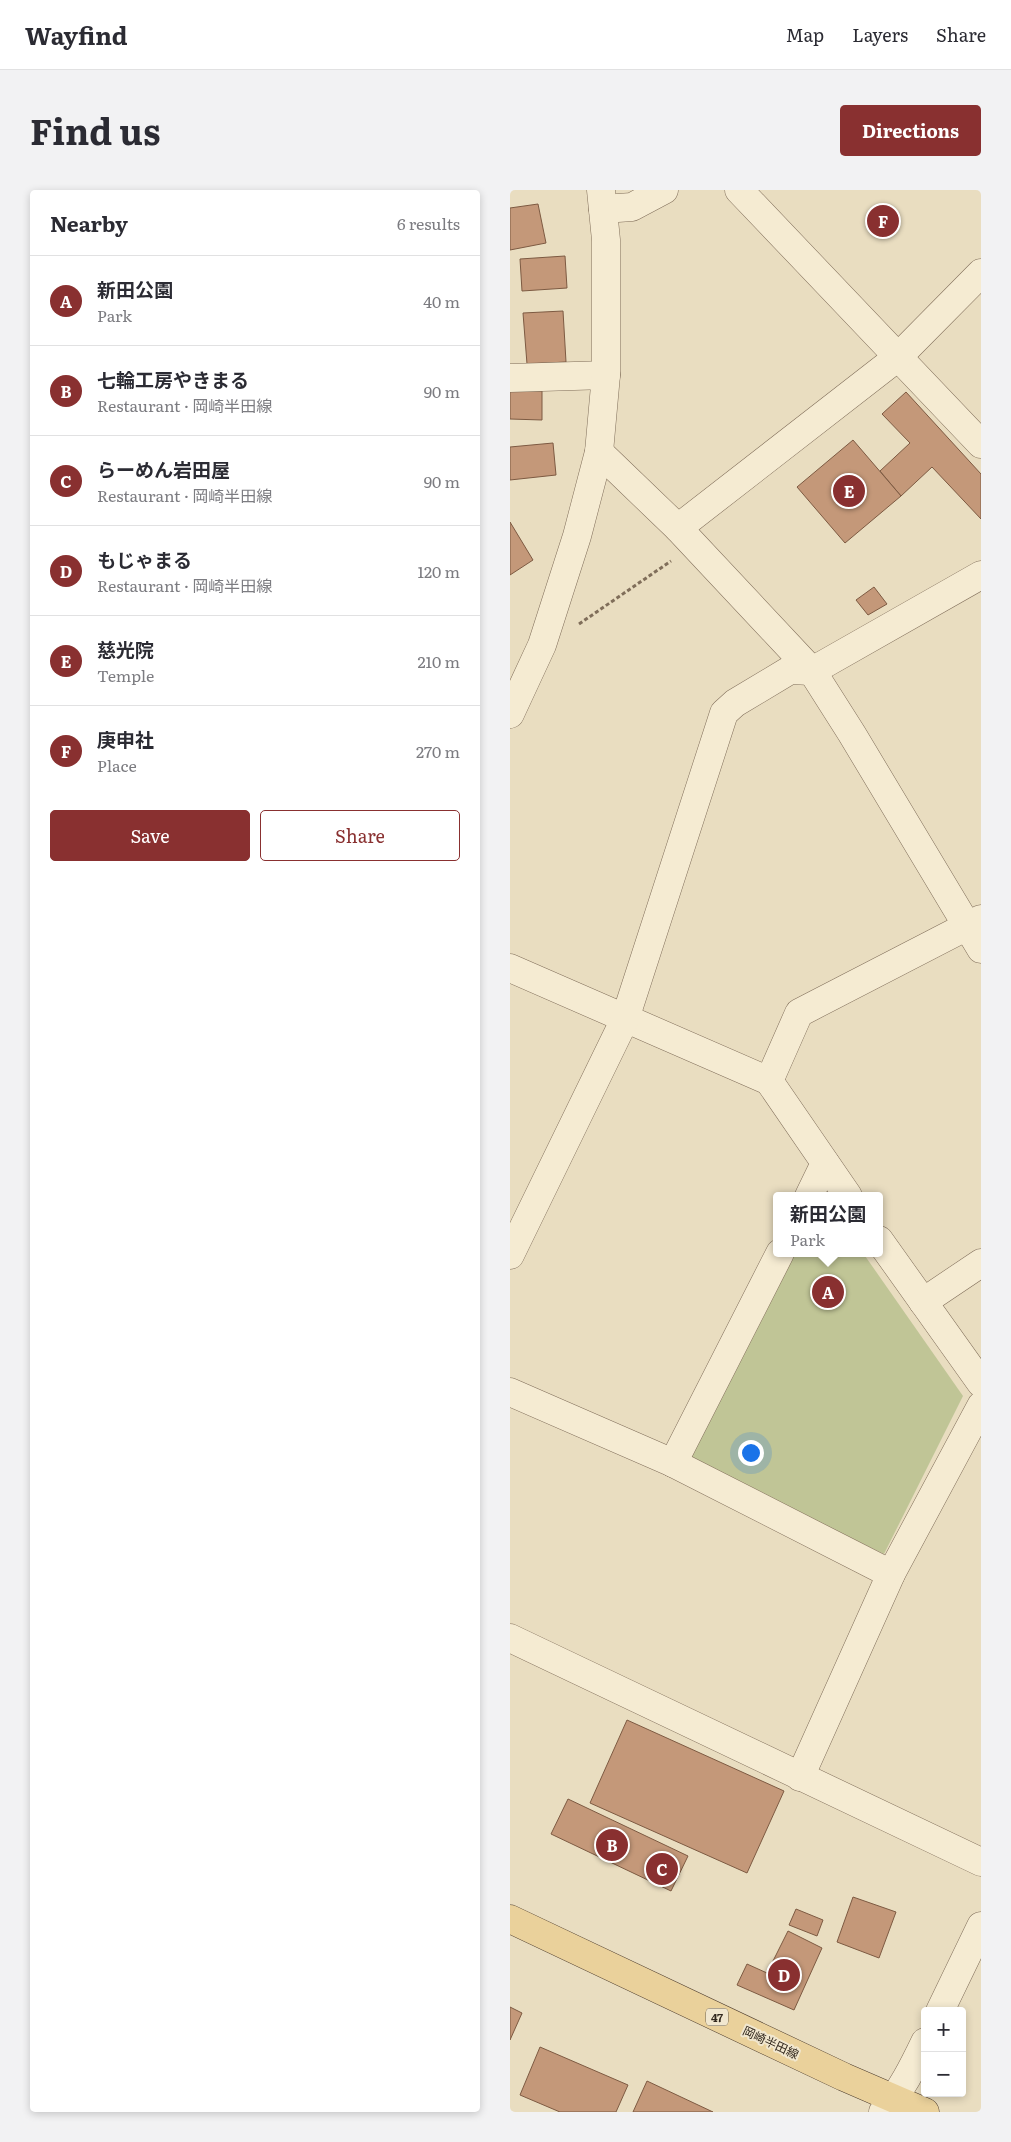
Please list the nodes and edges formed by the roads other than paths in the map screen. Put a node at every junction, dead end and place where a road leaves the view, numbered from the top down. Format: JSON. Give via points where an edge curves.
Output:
{"nodes":[{"id":1,"x":664,"y":190,"type":"edge"},
{"id":2,"x":739,"y":190,"type":"edge"},
{"id":3,"x":602,"y":199,"type":"edge"},
{"id":4,"x":981,"y":273,"type":"edge"},
{"id":5,"x":898,"y":356,"type":"junction"},
{"id":6,"x":606,"y":375,"type":"junction"},
{"id":7,"x":510,"y":378,"type":"edge"},
{"id":8,"x":981,"y":444,"type":"edge"},
{"id":9,"x":599,"y":452,"type":"junction"},
{"id":10,"x":678,"y":528,"type":"junction"},
{"id":11,"x":981,"y":575,"type":"edge"},
{"id":12,"x":812,"y":670,"type":"junction"},
{"id":13,"x":510,"y":714,"type":"edge"},
{"id":14,"x":976,"y":931,"type":"edge"},
{"id":15,"x":510,"y":968,"type":"edge"},
{"id":16,"x":625,"y":1019,"type":"junction"},
{"id":17,"x":769,"y":1081,"type":"junction"},
{"id":18,"x":826,"y":1164,"type":"junction"},
{"id":19,"x":811,"y":1192,"type":"edge"},
{"id":20,"x":845,"y":1192,"type":"edge"},
{"id":21,"x":883,"y":1246,"type":"edge"},
{"id":22,"x":510,"y":1255,"type":"edge"},
{"id":23,"x":778,"y":1257,"type":"edge"},
{"id":24,"x":981,"y":1263,"type":"edge"},
{"id":25,"x":924,"y":1302,"type":"junction"},
{"id":26,"x":981,"y":1383,"type":"edge"},
{"id":27,"x":510,"y":1392,"type":"edge"},
{"id":28,"x":981,"y":1406,"type":"edge"},
{"id":29,"x":673,"y":1464,"type":"junction"},
{"id":30,"x":891,"y":1574,"type":"junction"},
{"id":31,"x":510,"y":1638,"type":"edge"},
{"id":32,"x":800,"y":1776,"type":"junction"},
{"id":33,"x":981,"y":1862,"type":"edge"},
{"id":34,"x":510,"y":1919,"type":"edge"},
{"id":35,"x":981,"y":1926,"type":"edge"},
{"id":36,"x":942,"y":2007,"type":"edge"},
{"id":37,"x":921,"y":2050,"type":"edge"},
{"id":38,"x":889,"y":2105,"type":"edge"},
{"id":39,"x":925,"y":2112,"type":"edge"}],
"edges":[{"from":1,"to":3,"type":"street","via":[[632,207]]},
{"from":2,"to":5,"type":"street"},
{"from":3,"to":6,"type":"street","via":[[606,240]]},
{"from":4,"to":5,"type":"street"},
{"from":5,"to":8,"type":"street"},
{"from":5,"to":10,"type":"street"},
{"from":6,"to":7,"type":"street"},
{"from":6,"to":9,"type":"street"},
{"from":9,"to":10,"type":"street"},
{"from":9,"to":13,"type":"street","via":[[577,536],[542,644]]},
{"from":10,"to":12,"type":"street"},
{"from":11,"to":12,"type":"street"},
{"from":12,"to":14,"type":"street"},
{"from":12,"to":16,"type":"street","via":[[790,670],[724,713]]},
{"from":14,"to":17,"type":"street","via":[[799,1014]]},
{"from":15,"to":16,"type":"street"},
{"from":16,"to":17,"type":"street"},
{"from":16,"to":22,"type":"street"},
{"from":17,"to":18,"type":"street"},
{"from":18,"to":19,"type":"street"},
{"from":18,"to":20,"type":"street"},
{"from":21,"to":25,"type":"street"},
{"from":23,"to":29,"type":"street"},
{"from":24,"to":25,"type":"street"},
{"from":25,"to":26,"type":"street"},
{"from":27,"to":29,"type":"street"},
{"from":28,"to":30,"type":"street"},
{"from":29,"to":30,"type":"street"},
{"from":30,"to":32,"type":"street"},
{"from":31,"to":32,"type":"street"},
{"from":32,"to":33,"type":"street"},
{"from":34,"to":38,"type":"main road","name":"岡崎半田線","number":"47","via":[[844,2077]]},
{"from":35,"to":36,"type":"street"},
{"from":37,"to":38,"type":"street"},
{"from":38,"to":39,"type":"main road","name":"岡崎半田線","number":"47"}]}
